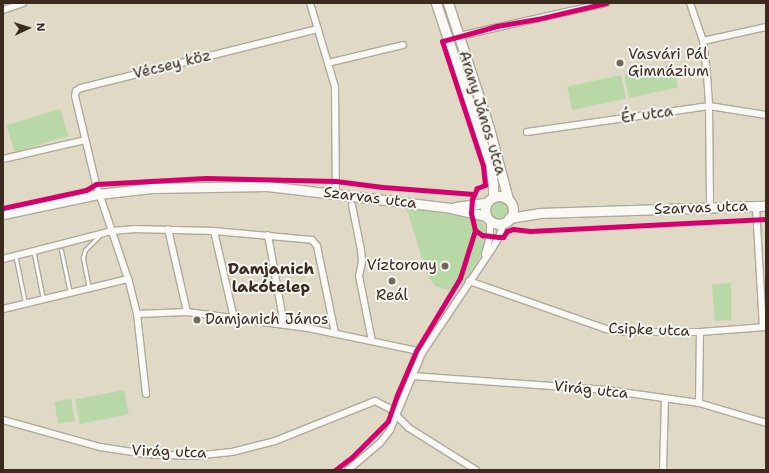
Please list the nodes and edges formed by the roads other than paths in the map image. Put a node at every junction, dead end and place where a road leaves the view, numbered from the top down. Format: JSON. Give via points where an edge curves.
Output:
{"nodes":[{"id":1,"x":23,"y":3,"type":"edge"},
{"id":2,"x":310,"y":3,"type":"edge"},
{"id":3,"x":436,"y":3,"type":"edge"},
{"id":4,"x":448,"y":3,"type":"edge"},
{"id":5,"x":606,"y":3,"type":"edge"},
{"id":6,"x":690,"y":3,"type":"edge"},
{"id":7,"x":3,"y":10,"type":"edge"},
{"id":8,"x":766,"y":28,"type":"edge"},
{"id":9,"x":318,"y":29,"type":"junction"},
{"id":10,"x":459,"y":36,"type":"junction"},
{"id":11,"x":703,"y":41,"type":"junction"},
{"id":12,"x":403,"y":44,"type":"dead end"},
{"id":13,"x":328,"y":64,"type":"junction"},
{"id":14,"x":709,"y":106,"type":"junction"},
{"id":15,"x":766,"y":115,"type":"edge"},
{"id":16,"x":527,"y":132,"type":"dead end"},
{"id":17,"x":85,"y":140,"type":"junction"},
{"id":18,"x":3,"y":159,"type":"edge"},
{"id":19,"x":99,"y":194,"type":"junction"},
{"id":20,"x":336,"y":194,"type":"junction"},
{"id":21,"x":490,"y":200,"type":"junction"},
{"id":22,"x":510,"y":203,"type":"junction"},
{"id":23,"x":352,"y":205,"type":"dead end"},
{"id":24,"x":766,"y":206,"type":"edge"},
{"id":25,"x":710,"y":207,"type":"junction"},
{"id":26,"x":756,"y":207,"type":"junction"},
{"id":27,"x":451,"y":208,"type":"junction"},
{"id":28,"x":540,"y":213,"type":"junction"},
{"id":29,"x":3,"y":214,"type":"edge"},
{"id":30,"x":488,"y":218,"type":"junction"},
{"id":31,"x":507,"y":220,"type":"junction"},
{"id":32,"x":168,"y":229,"type":"junction"},
{"id":33,"x":112,"y":230,"type":"junction"},
{"id":34,"x":214,"y":231,"type":"junction"},
{"id":35,"x":102,"y":233,"type":"junction"},
{"id":36,"x":268,"y":235,"type":"junction"},
{"id":37,"x":61,"y":250,"type":"dead end"},
{"id":38,"x":34,"y":254,"type":"dead end"},
{"id":39,"x":3,"y":259,"type":"edge"},
{"id":40,"x":16,"y":259,"type":"dead end"},
{"id":41,"x":483,"y":259,"type":"junction"},
{"id":42,"x":128,"y":280,"type":"junction"},
{"id":43,"x":469,"y":281,"type":"junction"},
{"id":44,"x":89,"y":289,"type":"junction"},
{"id":45,"x":70,"y":293,"type":"junction"},
{"id":46,"x":43,"y":299,"type":"junction"},
{"id":47,"x":25,"y":303,"type":"junction"},
{"id":48,"x":3,"y":309,"type":"edge"},
{"id":49,"x":187,"y":312,"type":"junction"},
{"id":50,"x":137,"y":314,"type":"junction"},
{"id":51,"x":234,"y":318,"type":"junction"},
{"id":52,"x":284,"y":325,"type":"junction"},
{"id":53,"x":764,"y":327,"type":"edge"},
{"id":54,"x":700,"y":332,"type":"junction"},
{"id":55,"x":335,"y":334,"type":"junction"},
{"id":56,"x":372,"y":341,"type":"junction"},
{"id":57,"x":422,"y":353,"type":"junction"},
{"id":58,"x":412,"y":376,"type":"junction"},
{"id":59,"x":146,"y":394,"type":"dead end"},
{"id":60,"x":665,"y":399,"type":"junction"},
{"id":61,"x":699,"y":403,"type":"junction"},
{"id":62,"x":397,"y":416,"type":"junction"},
{"id":63,"x":3,"y":420,"type":"edge"},
{"id":64,"x":766,"y":423,"type":"edge"},
{"id":65,"x":349,"y":470,"type":"edge"},
{"id":66,"x":476,"y":470,"type":"edge"},
{"id":67,"x":663,"y":470,"type":"edge"}],
"edges":[{"from":1,"to":7,"type":"street"},
{"from":2,"to":9,"type":"street"},
{"from":3,"to":21,"type":"street","name":"Arany János utca","via":[[490,165],[493,185]]},
{"from":4,"to":10,"type":"street","name":"Arany János utca"},
{"from":5,"to":10,"type":"street"},
{"from":6,"to":11,"type":"street"},
{"from":8,"to":11,"type":"street"},
{"from":9,"to":13,"type":"street"},
{"from":9,"to":17,"type":"street","name":"Vécsey köz","via":[[81,88],[76,91],[75,96]]},
{"from":10,"to":22,"type":"street","name":"Arany János utca"},
{"from":11,"to":14,"type":"street"},
{"from":12,"to":13,"type":"street"},
{"from":13,"to":20,"type":"street","via":[[334,87]]},
{"from":14,"to":15,"type":"street","name":"Ér utca"},
{"from":14,"to":16,"type":"street","name":"Ér utca"},
{"from":14,"to":25,"type":"street"},
{"from":17,"to":18,"type":"street"},
{"from":17,"to":19,"type":"street","name":"Vécsey köz"},
{"from":19,"to":20,"type":"street","name":"Szarvas utca","via":[[152,188],[267,186]]},
{"from":19,"to":29,"type":"street","name":"Szarvas utca"},
{"from":19,"to":33,"type":"street","name":"Vécsey köz"},
{"from":20,"to":27,"type":"street","name":"Szarvas utca"},
{"from":21,"to":22,"type":"street","via":[[499,196]]},
{"from":21,"to":27,"type":"street","name":"Szarvas utca"},
{"from":21,"to":30,"type":"street","via":[[485,207]]},
{"from":22,"to":28,"type":"street","name":"Szarvas utca"},
{"from":22,"to":31,"type":"street"},
{"from":23,"to":56,"type":"street","via":[[362,250],[359,276]]},
{"from":24,"to":26,"type":"street","name":"Szarvas utca"},
{"from":25,"to":26,"type":"street","name":"Szarvas utca"},
{"from":25,"to":28,"type":"street","name":"Szarvas utca"},
{"from":26,"to":53,"type":"street"},
{"from":27,"to":30,"type":"street","name":"Szarvas utca"},
{"from":28,"to":31,"type":"street","name":"Szarvas utca"},
{"from":30,"to":31,"type":"street","via":[[497,223]]},
{"from":30,"to":41,"type":"street","via":[[490,237]]},
{"from":31,"to":41,"type":"street","via":[[499,238]]},
{"from":32,"to":33,"type":"street"},
{"from":32,"to":34,"type":"street"},
{"from":32,"to":49,"type":"street"},
{"from":33,"to":35,"type":"street"},
{"from":33,"to":42,"type":"street","name":"Vécsey köz"},
{"from":34,"to":36,"type":"street"},
{"from":34,"to":51,"type":"street"},
{"from":35,"to":39,"type":"street"},
{"from":35,"to":44,"type":"lane","via":[[85,250],[83,257]]},
{"from":36,"to":52,"type":"street"},
{"from":36,"to":55,"type":"street","via":[[312,240],[317,246]]},
{"from":37,"to":45,"type":"lane"},
{"from":38,"to":46,"type":"lane"},
{"from":40,"to":47,"type":"lane"},
{"from":41,"to":43,"type":"street"},
{"from":42,"to":44,"type":"street"},
{"from":42,"to":50,"type":"street","name":"Vécsey köz"},
{"from":43,"to":54,"type":"street","name":"Csipke utca","via":[[606,329],[621,332]]},
{"from":43,"to":57,"type":"street"},
{"from":44,"to":45,"type":"street"},
{"from":45,"to":46,"type":"street"},
{"from":46,"to":47,"type":"street"},
{"from":47,"to":48,"type":"street"},
{"from":49,"to":50,"type":"street"},
{"from":49,"to":51,"type":"street"},
{"from":50,"to":59,"type":"street","name":"Vécsey köz"},
{"from":51,"to":52,"type":"street"},
{"from":52,"to":55,"type":"street"},
{"from":53,"to":54,"type":"street","name":"Csipke utca"},
{"from":54,"to":61,"type":"street"},
{"from":55,"to":56,"type":"street"},
{"from":56,"to":57,"type":"street"},
{"from":57,"to":58,"type":"street"},
{"from":58,"to":60,"type":"street","name":"Virág utca","via":[[608,390]]},
{"from":58,"to":62,"type":"street"},
{"from":60,"to":61,"type":"street","name":"Virág utca"},
{"from":60,"to":67,"type":"street"},
{"from":61,"to":64,"type":"street","name":"Virág utca"},
{"from":62,"to":63,"type":"street","name":"Virág utca","via":[[375,400],[276,441],[232,452],[193,456],[145,454],[100,447]]},
{"from":62,"to":65,"type":"street","via":[[380,443]]},
{"from":62,"to":66,"type":"street","via":[[409,428]]}]}
